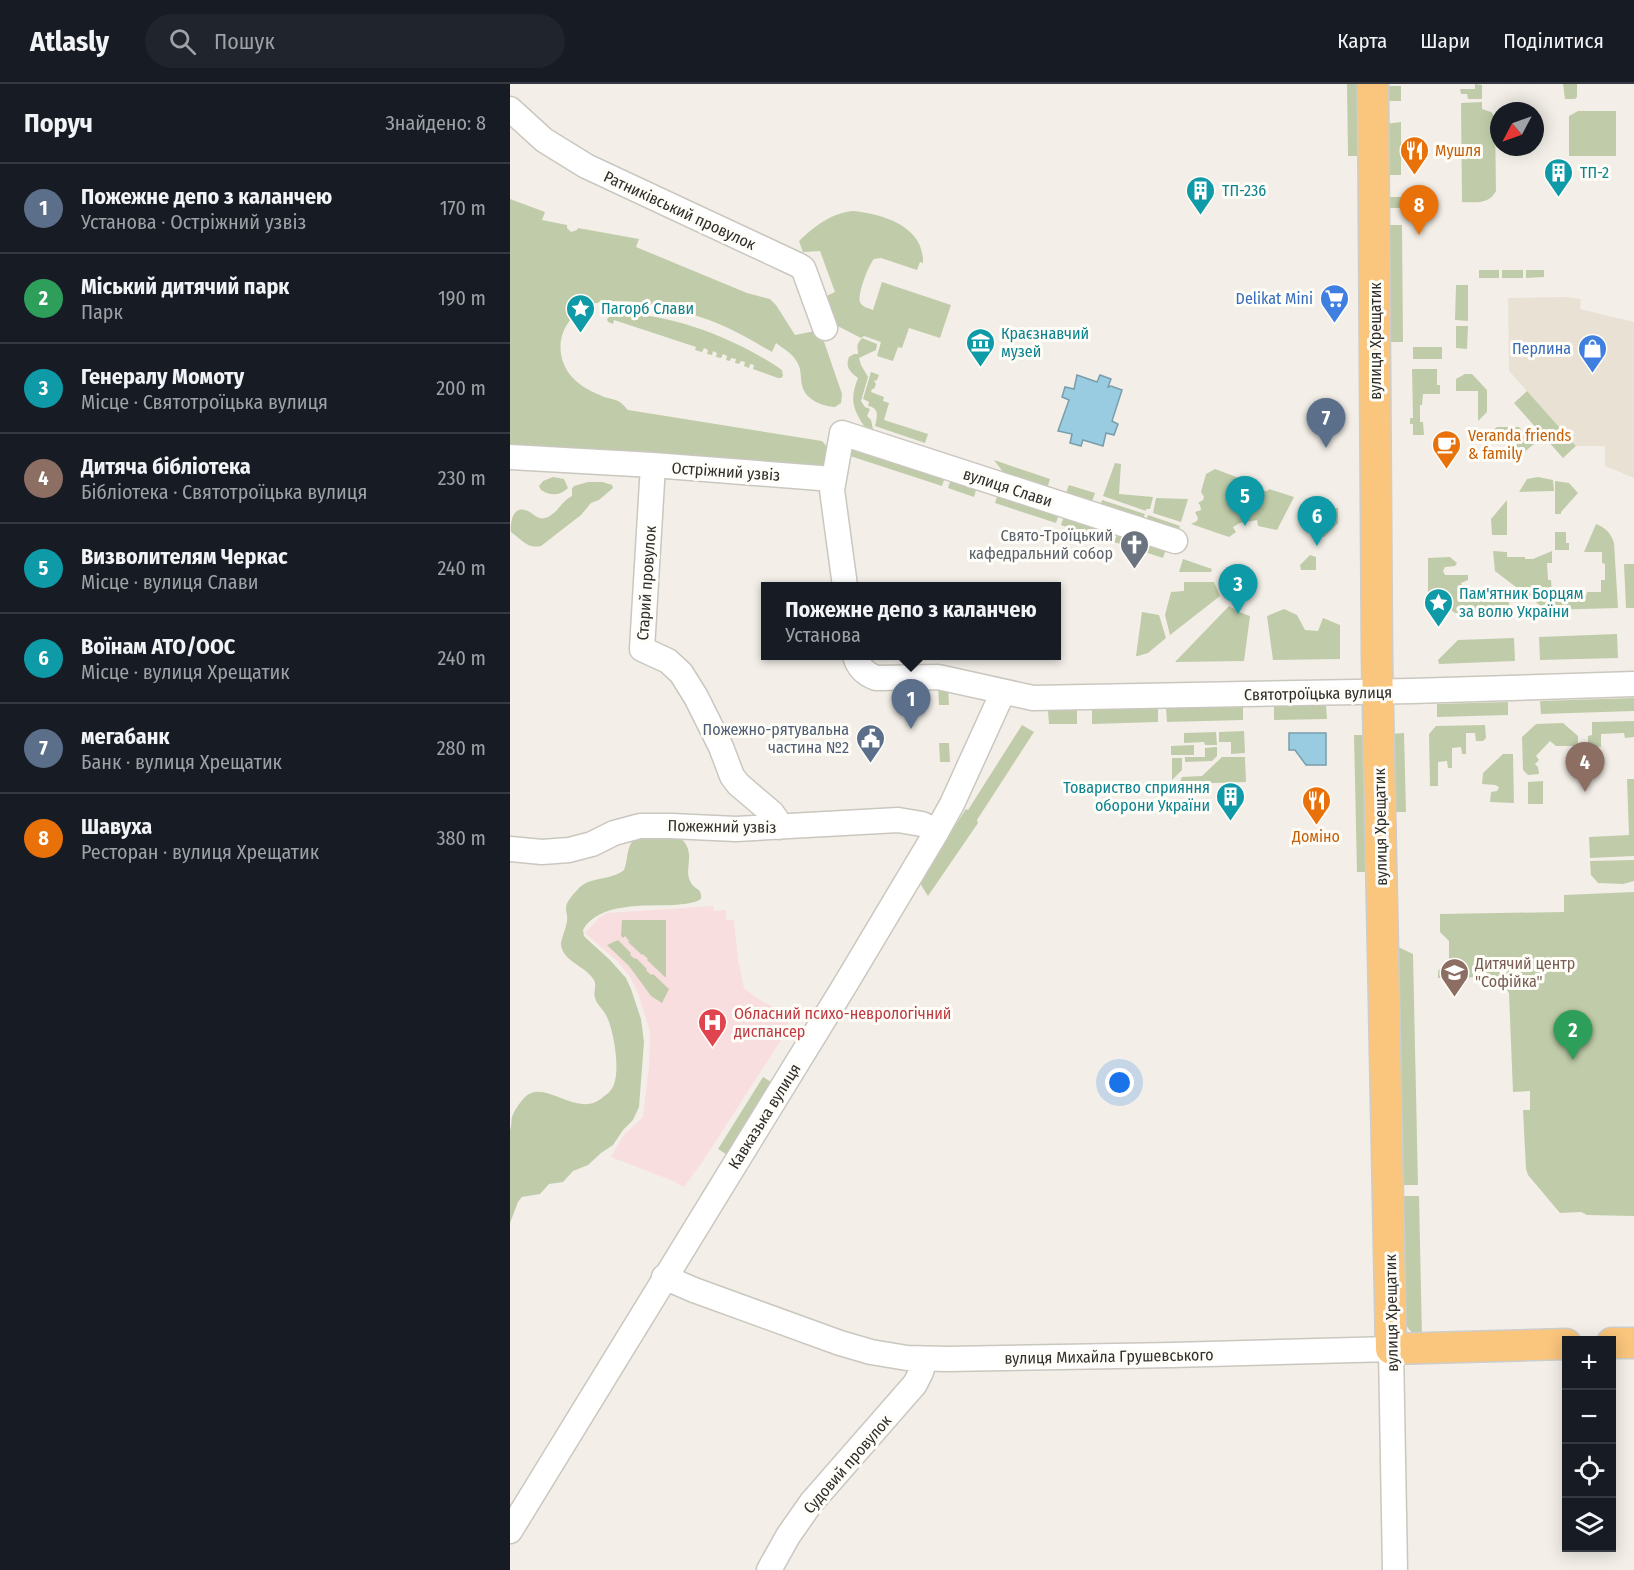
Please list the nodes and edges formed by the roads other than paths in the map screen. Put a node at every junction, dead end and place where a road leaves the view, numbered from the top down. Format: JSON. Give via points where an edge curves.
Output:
{"nodes":[{"id":1,"x":1373,"y":84,"type":"edge"},
{"id":2,"x":510,"y":109,"type":"edge"},
{"id":3,"x":825,"y":328,"type":"dead end"},
{"id":4,"x":510,"y":458,"type":"edge"},
{"id":5,"x":653,"y":465,"type":"junction"},
{"id":6,"x":833,"y":479,"type":"junction"},
{"id":7,"x":1175,"y":541,"type":"dead end"},
{"id":8,"x":844,"y":582,"type":"edge"},
{"id":9,"x":857,"y":660,"type":"edge"},
{"id":10,"x":1634,"y":684,"type":"edge"},
{"id":11,"x":1377,"y":691,"type":"junction"},
{"id":12,"x":1003,"y":692,"type":"junction"},
{"id":13,"x":779,"y":827,"type":"junction"},
{"id":14,"x":927,"y":827,"type":"junction"},
{"id":15,"x":510,"y":849,"type":"edge"},
{"id":16,"x":664,"y":1277,"type":"junction"},
{"id":17,"x":1634,"y":1342,"type":"edge"},
{"id":18,"x":1616,"y":1343,"type":"edge"},
{"id":19,"x":1562,"y":1344,"type":"edge"},
{"id":20,"x":1391,"y":1349,"type":"junction"},
{"id":21,"x":925,"y":1359,"type":"junction"},
{"id":22,"x":510,"y":1531,"type":"edge"},
{"id":23,"x":769,"y":1570,"type":"edge"},
{"id":24,"x":1395,"y":1570,"type":"edge"}],
"edges":[{"from":1,"to":11,"type":"main road","name":"вулиця Хрещатик"},
{"from":2,"to":3,"type":"street","name":"Ратниківський провулок","via":[[544,140],[586,166],[798,265],[805,273]]},
{"from":4,"to":5,"type":"street","name":"Остріжний узвіз"},
{"from":5,"to":6,"type":"street","name":"Остріжний узвіз"},
{"from":5,"to":13,"type":"street","name":"Старий провулок","via":[[642,649],[668,661],[681,673],[721,747],[732,776],[772,813]]},
{"from":6,"to":7,"type":"street","name":"вулиця Слави","via":[[842,433]]},
{"from":6,"to":8,"type":"street"},
{"from":9,"to":12,"type":"street","via":[[860,668],[876,678],[938,677]]},
{"from":10,"to":11,"type":"street","name":"Святотроїцька вулиця"},
{"from":11,"to":12,"type":"street","name":"Святотроїцька вулиця","via":[[1040,698]]},
{"from":11,"to":20,"type":"main road","name":"вулиця Хрещатик"},
{"from":12,"to":14,"type":"street","name":"Кавказька вулиця","via":[[952,804]]},
{"from":13,"to":14,"type":"street","name":"Пожежний узвіз","via":[[898,820]]},
{"from":13,"to":15,"type":"street","name":"Пожежний узвіз","via":[[640,826],[569,850]]},
{"from":14,"to":16,"type":"street","name":"Кавказька вулиця","via":[[845,985]]},
{"from":16,"to":21,"type":"street","name":"вулиця Михайла Грушевського","via":[[848,1345],[891,1356]]},
{"from":16,"to":22,"type":"street","name":"Кавказька вулиця"},
{"from":17,"to":18,"type":"main road"},
{"from":19,"to":20,"type":"main road","name":"вулиця Михайла Грушевського"},
{"from":20,"to":21,"type":"street","name":"вулиця Михайла Грушевського"},
{"from":20,"to":24,"type":"street","name":"вулиця Хрещатик"},
{"from":21,"to":23,"type":"street","name":"Судовий провулок","via":[[915,1384],[817,1496]]}]}
